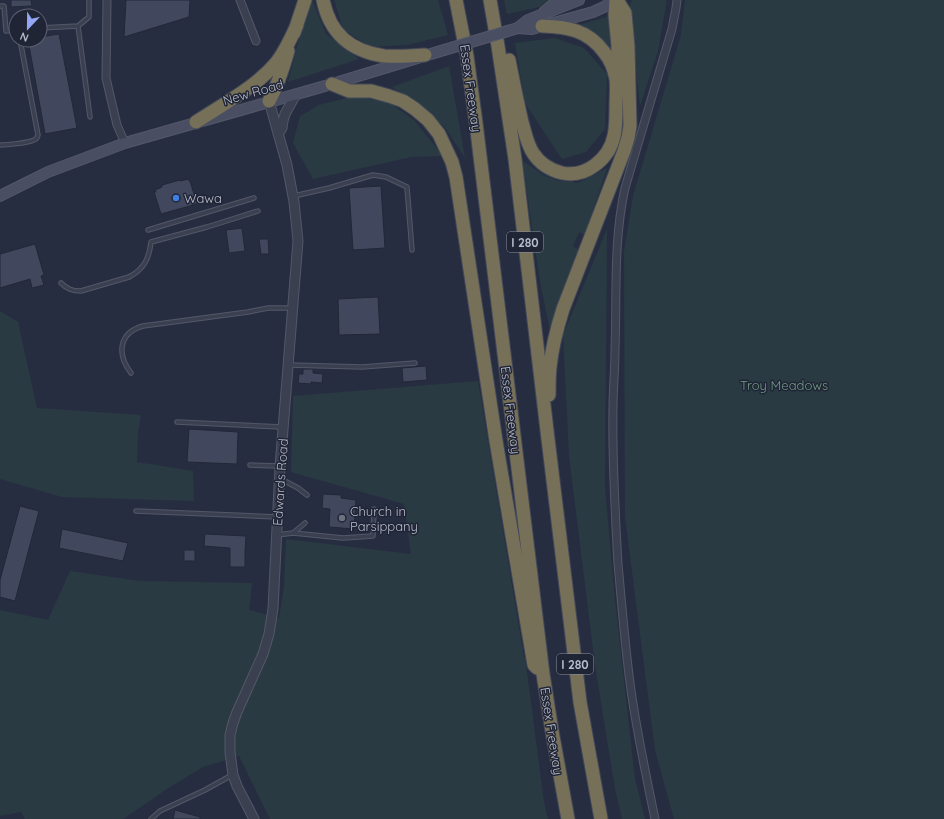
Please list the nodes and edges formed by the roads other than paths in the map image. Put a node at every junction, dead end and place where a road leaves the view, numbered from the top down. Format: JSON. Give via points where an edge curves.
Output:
{"nodes":[{"id":1,"x":89,"y":0,"type":"edge"},
{"id":2,"x":107,"y":0,"type":"edge"},
{"id":3,"x":240,"y":0,"type":"edge"},
{"id":4,"x":304,"y":0,"type":"edge"},
{"id":5,"x":323,"y":0,"type":"edge"},
{"id":6,"x":456,"y":0,"type":"edge"},
{"id":7,"x":490,"y":0,"type":"edge"},
{"id":8,"x":494,"y":0,"type":"edge"},
{"id":9,"x":558,"y":0,"type":"edge"},
{"id":10,"x":579,"y":0,"type":"edge"},
{"id":11,"x":616,"y":0,"type":"edge"},
{"id":12,"x":677,"y":0,"type":"edge"},
{"id":13,"x":0,"y":6,"type":"edge"},
{"id":14,"x":541,"y":21,"type":"junction"},
{"id":15,"x":297,"y":25,"type":"junction"},
{"id":16,"x":78,"y":26,"type":"junction"},
{"id":17,"x":48,"y":28,"type":"edge"},
{"id":18,"x":0,"y":31,"type":"edge"},
{"id":19,"x":6,"y":31,"type":"joint"},
{"id":20,"x":256,"y":41,"type":"dead end"},
{"id":21,"x":22,"y":48,"type":"edge"},
{"id":22,"x":425,"y":55,"type":"junction"},
{"id":23,"x":332,"y":84,"type":"junction"},
{"id":24,"x":616,"y":90,"type":"junction"},
{"id":25,"x":296,"y":94,"type":"junction"},
{"id":26,"x":269,"y":101,"type":"junction"},
{"id":27,"x":90,"y":117,"type":"dead end"},
{"id":28,"x":196,"y":122,"type":"junction"},
{"id":29,"x":278,"y":134,"type":"junction"},
{"id":30,"x":125,"y":143,"type":"junction"},
{"id":31,"x":0,"y":145,"type":"edge"},
{"id":32,"x":0,"y":196,"type":"edge"},
{"id":33,"x":293,"y":197,"type":"junction"},
{"id":34,"x":254,"y":198,"type":"dead end"},
{"id":35,"x":258,"y":211,"type":"dead end"},
{"id":36,"x":148,"y":230,"type":"dead end"},
{"id":37,"x":412,"y":250,"type":"dead end"},
{"id":38,"x":60,"y":283,"type":"dead end"},
{"id":39,"x":293,"y":308,"type":"junction"},
{"id":40,"x":415,"y":363,"type":"dead end"},
{"id":41,"x":288,"y":365,"type":"junction"},
{"id":42,"x":131,"y":373,"type":"dead end"},
{"id":43,"x":176,"y":422,"type":"dead end"},
{"id":44,"x":283,"y":427,"type":"junction"},
{"id":45,"x":548,"y":439,"type":"junction"},
{"id":46,"x":250,"y":465,"type":"dead end"},
{"id":47,"x":280,"y":467,"type":"junction"},
{"id":48,"x":280,"y":478,"type":"junction"},
{"id":49,"x":307,"y":495,"type":"dead end"},
{"id":50,"x":374,"y":510,"type":"dead end"},
{"id":51,"x":136,"y":511,"type":"dead end"},
{"id":52,"x":277,"y":517,"type":"junction"},
{"id":53,"x":304,"y":523,"type":"dead end"},
{"id":54,"x":293,"y":533,"type":"junction"},
{"id":55,"x":276,"y":535,"type":"junction"},
{"id":56,"x":543,"y":674,"type":"junction"},
{"id":57,"x":233,"y":775,"type":"junction"},
{"id":58,"x":151,"y":819,"type":"edge"},
{"id":59,"x":254,"y":819,"type":"edge"},
{"id":60,"x":568,"y":819,"type":"edge"},
{"id":61,"x":601,"y":819,"type":"edge"},
{"id":62,"x":655,"y":819,"type":"edge"}],
"edges":[{"from":1,"to":16,"type":"lane","via":[[89,17]]},
{"from":2,"to":30,"type":"street","via":[[106,78],[117,125]]},
{"from":3,"to":20,"type":"street"},
{"from":4,"to":15,"type":"highway"},
{"from":5,"to":22,"type":"highway","via":[[333,28],[342,38],[361,50],[386,56]]},
{"from":6,"to":56,"type":"highway","name":"Essex Freeway","number":"I 280","via":[[476,123]]},
{"from":7,"to":45,"type":"highway","number":"I 280","via":[[515,159]]},
{"from":8,"to":24,"type":"highway","via":[[498,2],[517,102],[528,142],[536,157],[546,167],[565,173],[583,172],[601,160],[614,138]]},
{"from":9,"to":14,"type":"main road"},
{"from":10,"to":14,"type":"main road","name":"New Road"},
{"from":11,"to":14,"type":"main road","name":"New Road","via":[[593,12]]},
{"from":11,"to":24,"type":"highway"},
{"from":11,"to":45,"type":"highway","via":[[625,13],[630,126],[624,151],[557,328],[550,367]]},
{"from":12,"to":62,"type":"street","via":[[669,40],[620,208],[616,285],[613,425],[615,518],[631,691]]},
{"from":13,"to":19,"type":"lane","via":[[4,6]]},
{"from":14,"to":22,"type":"main road","name":"New Road","bridge":true,"via":[[532,29],[518,28]]},
{"from":14,"to":24,"type":"highway","via":[[585,34],[596,42],[613,68]]},
{"from":15,"to":26,"type":"highway"},
{"from":15,"to":28,"type":"highway","via":[[282,54],[269,70]]},
{"from":16,"to":17,"type":"lane"},
{"from":16,"to":27,"type":"lane"},
{"from":18,"to":19,"type":"lane"},
{"from":21,"to":31,"type":"lane","via":[[38,135],[34,141]]},
{"from":22,"to":23,"type":"main road","name":"New Road"},
{"from":23,"to":25,"type":"main road","name":"New Road"},
{"from":23,"to":56,"type":"highway","via":[[349,91],[371,91],[389,96],[415,109],[439,134],[452,162],[534,665]]},
{"from":25,"to":26,"type":"main road","name":"New Road"},
{"from":25,"to":29,"type":"street"},
{"from":26,"to":28,"type":"main road","name":"New Road"},
{"from":26,"to":29,"type":"street","name":"Edwards Road"},
{"from":28,"to":30,"type":"main road","name":"New Road"},
{"from":29,"to":33,"type":"street","name":"Edwards Road"},
{"from":30,"to":32,"type":"main road","name":"New Road","via":[[48,172]]},
{"from":33,"to":37,"type":"lane","via":[[373,175],[390,179],[407,187]]},
{"from":33,"to":39,"type":"street","name":"Edwards Road","via":[[298,241]]},
{"from":34,"to":36,"type":"lane"},
{"from":35,"to":38,"type":"lane","via":[[152,242],[148,258],[136,273],[129,277],[81,291],[68,290]]},
{"from":39,"to":41,"type":"street","name":"Edwards Road"},
{"from":39,"to":42,"type":"lane","via":[[268,308],[135,328],[127,334],[122,347],[124,361]]},
{"from":40,"to":41,"type":"lane","via":[[362,367]]},
{"from":41,"to":44,"type":"street","name":"Edwards Road"},
{"from":43,"to":44,"type":"lane"},
{"from":44,"to":47,"type":"street","name":"Edwards Road"},
{"from":45,"to":61,"type":"highway","number":"I 280","via":[[580,702]]},
{"from":46,"to":47,"type":"lane"},
{"from":47,"to":48,"type":"street","name":"Edwards Road"},
{"from":48,"to":49,"type":"lane"},
{"from":48,"to":52,"type":"street","name":"Edwards Road"},
{"from":50,"to":54,"type":"lane","via":[[373,536],[343,538]]},
{"from":51,"to":52,"type":"lane"},
{"from":52,"to":55,"type":"street","name":"Edwards Road"},
{"from":53,"to":54,"type":"lane"},
{"from":54,"to":55,"type":"lane"},
{"from":55,"to":57,"type":"street","name":"Edwards Road","via":[[273,610],[269,634],[233,723],[230,752]]},
{"from":56,"to":60,"type":"highway","name":"Essex Freeway","number":"I 280"},
{"from":57,"to":58,"type":"lane","via":[[160,810]]},
{"from":57,"to":59,"type":"street","name":"Edwards Road"}]}
